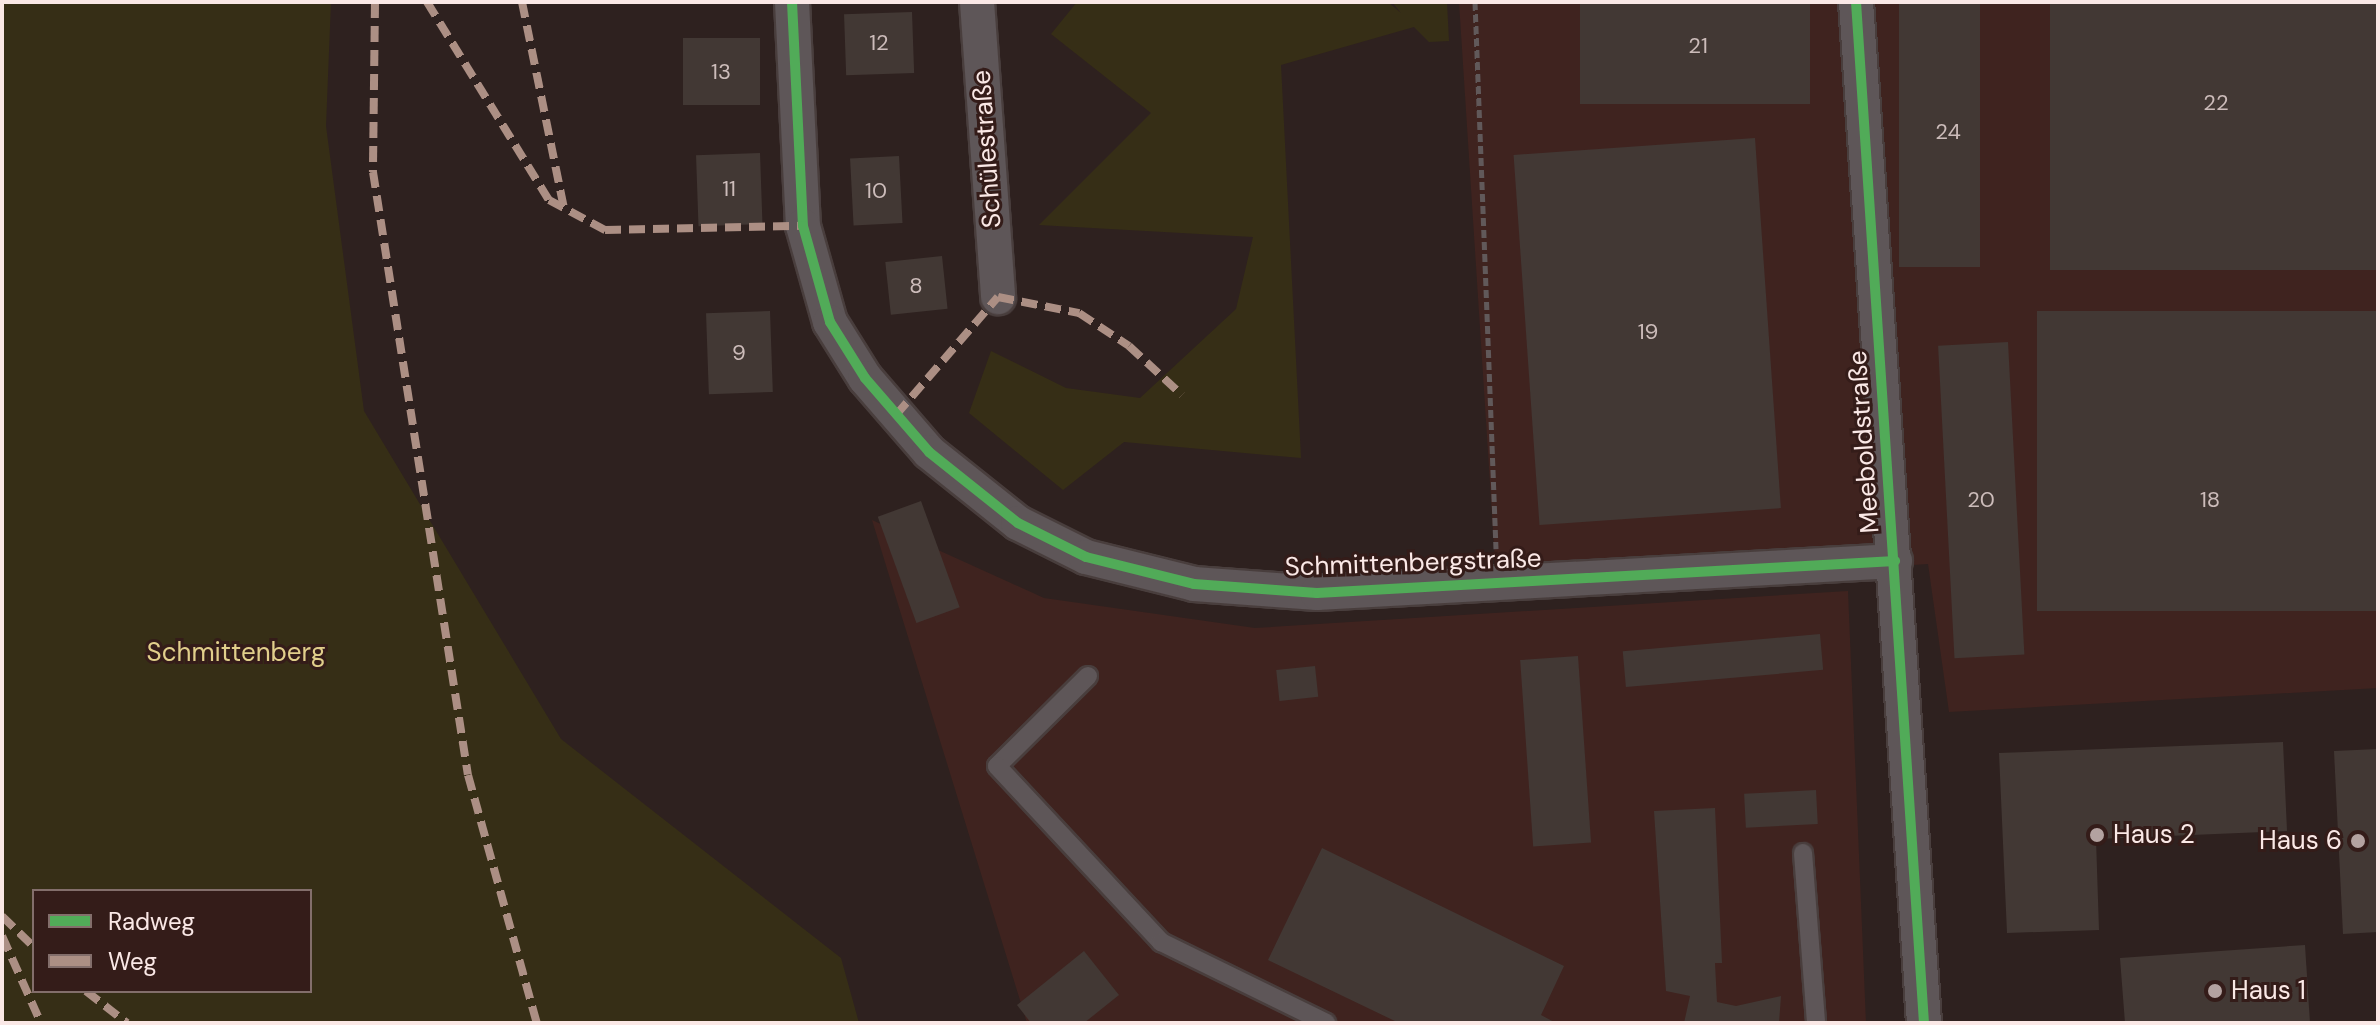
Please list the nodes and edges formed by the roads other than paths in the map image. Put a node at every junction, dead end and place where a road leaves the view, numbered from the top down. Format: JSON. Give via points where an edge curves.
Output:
{"nodes":[{"id":1,"x":792,"y":2,"type":"edge"},
{"id":2,"x":977,"y":2,"type":"edge"},
{"id":3,"x":1856,"y":2,"type":"edge"},
{"id":4,"x":998,"y":297,"type":"dead end"},
{"id":5,"x":1895,"y":561,"type":"junction"},
{"id":6,"x":1088,"y":676,"type":"dead end"},
{"id":7,"x":1803,"y":853,"type":"dead end"},
{"id":8,"x":1326,"y":1023,"type":"edge"},
{"id":9,"x":1816,"y":1023,"type":"edge"},
{"id":10,"x":1924,"y":1023,"type":"edge"}],
"edges":[{"from":1,"to":5,"type":"street","name":"Schmittenbergstraße","via":[[803,226],[830,322],[865,378],[929,452],[1032,530],[1086,557],[1194,584],[1317,593]]},
{"from":2,"to":4,"type":"street","name":"Schülestraße"},
{"from":3,"to":5,"type":"street","name":"Meeboldstraße"},
{"from":5,"to":10,"type":"street","name":"Meeboldstraße"},
{"from":6,"to":8,"type":"lane","via":[[997,766],[1161,942]]},
{"from":7,"to":9,"type":"lane"}]}
